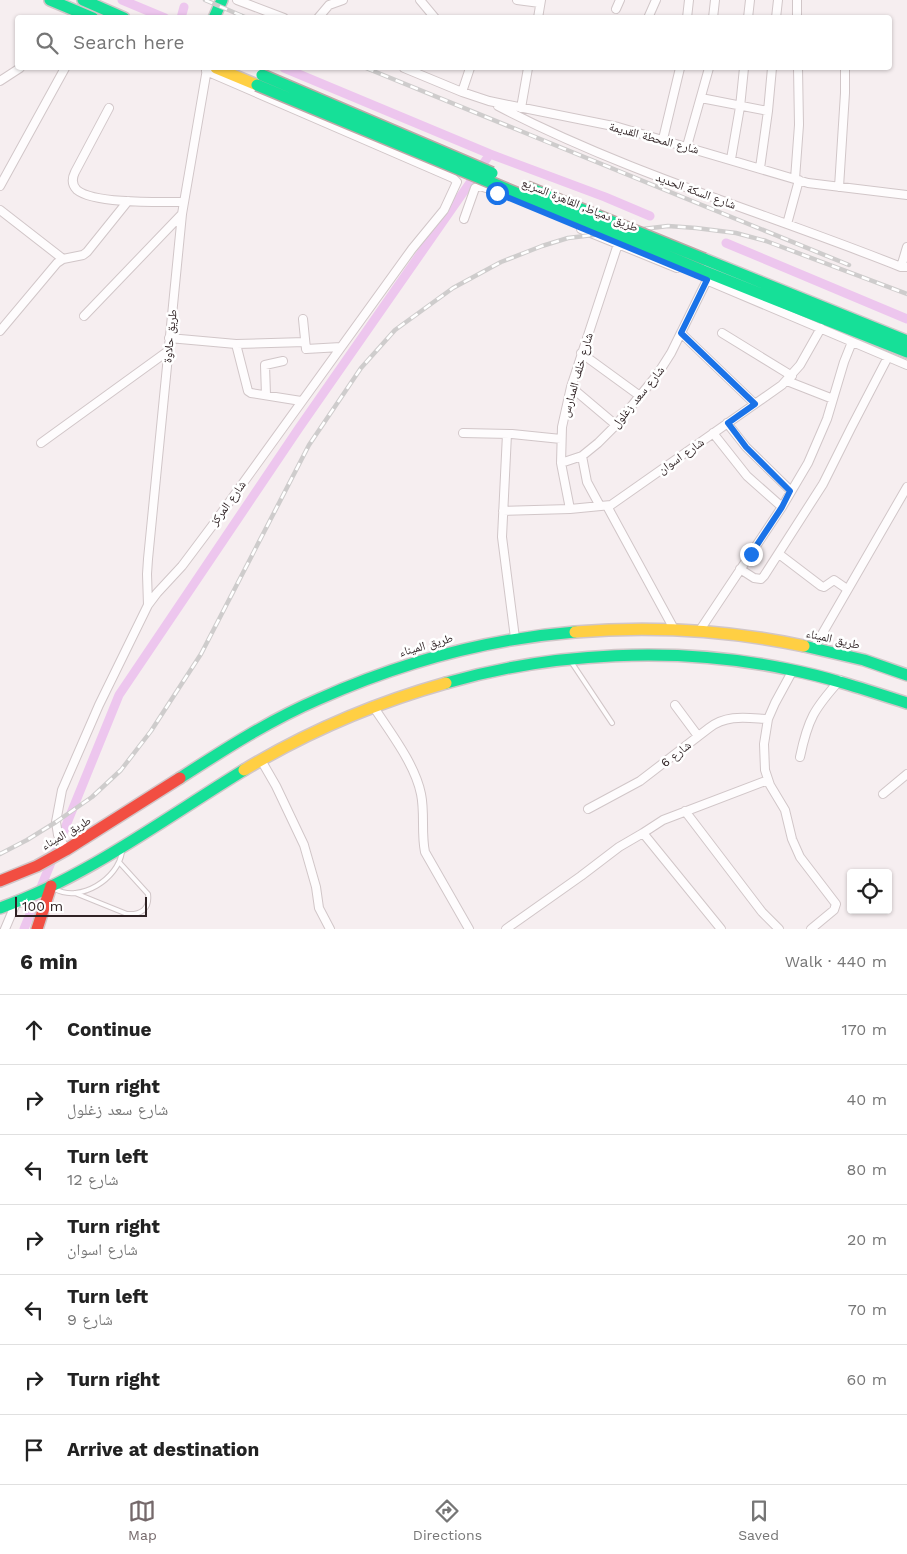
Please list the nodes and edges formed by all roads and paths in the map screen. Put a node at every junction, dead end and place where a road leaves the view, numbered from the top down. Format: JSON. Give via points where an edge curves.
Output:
{"nodes":[{"id":1,"x":50,"y":0,"type":"edge"},
{"id":2,"x":83,"y":0,"type":"edge"},
{"id":3,"x":222,"y":0,"type":"edge"},
{"id":4,"x":236,"y":0,"type":"edge"},
{"id":5,"x":343,"y":0,"type":"edge"},
{"id":6,"x":420,"y":0,"type":"edge"},
{"id":7,"x":517,"y":0,"type":"edge"},
{"id":8,"x":620,"y":0,"type":"edge"},
{"id":9,"x":656,"y":0,"type":"edge"},
{"id":10,"x":689,"y":0,"type":"edge"},
{"id":11,"x":715,"y":0,"type":"edge"},
{"id":12,"x":750,"y":0,"type":"edge"},
{"id":13,"x":778,"y":0,"type":"edge"},
{"id":14,"x":797,"y":0,"type":"edge"},
{"id":15,"x":332,"y":2,"type":"edge"},
{"id":16,"x":540,"y":2,"type":"edge"},
{"id":17,"x":258,"y":3,"type":"edge"},
{"id":18,"x":616,"y":9,"type":"dead end"},
{"id":19,"x":85,"y":15,"type":"edge"},
{"id":20,"x":117,"y":15,"type":"edge"},
{"id":21,"x":215,"y":15,"type":"edge"},
{"id":22,"x":279,"y":15,"type":"edge"},
{"id":23,"x":320,"y":15,"type":"edge"},
{"id":24,"x":432,"y":15,"type":"edge"},
{"id":25,"x":538,"y":15,"type":"edge"},
{"id":26,"x":649,"y":15,"type":"edge"},
{"id":27,"x":687,"y":15,"type":"edge"},
{"id":28,"x":713,"y":15,"type":"edge"},
{"id":29,"x":748,"y":15,"type":"edge"},
{"id":30,"x":776,"y":15,"type":"edge"},
{"id":31,"x":797,"y":15,"type":"edge"},
{"id":32,"x":17,"y":70,"type":"edge"},
{"id":33,"x":64,"y":70,"type":"edge"},
{"id":34,"x":210,"y":70,"type":"edge"},
{"id":35,"x":212,"y":70,"type":"edge"},
{"id":36,"x":215,"y":70,"type":"edge"},
{"id":37,"x":245,"y":70,"type":"edge"},
{"id":38,"x":409,"y":70,"type":"edge"},
{"id":39,"x":469,"y":70,"type":"edge"},
{"id":40,"x":528,"y":70,"type":"edge"},
{"id":41,"x":679,"y":70,"type":"edge"},
{"id":42,"x":708,"y":70,"type":"edge"},
{"id":43,"x":744,"y":70,"type":"edge"},
{"id":44,"x":772,"y":70,"type":"edge"},
{"id":45,"x":798,"y":70,"type":"edge"},
{"id":46,"x":845,"y":70,"type":"edge"},
{"id":47,"x":260,"y":80,"type":"junction"},
{"id":48,"x":0,"y":81,"type":"edge"},
{"id":49,"x":462,"y":92,"type":"junction"},
{"id":50,"x":701,"y":98,"type":"junction"},
{"id":51,"x":490,"y":101,"type":"junction"},
{"id":52,"x":740,"y":106,"type":"junction"},
{"id":53,"x":109,"y":108,"type":"dead end"},
{"id":54,"x":521,"y":108,"type":"junction"},
{"id":55,"x":768,"y":111,"type":"junction"},
{"id":56,"x":662,"y":139,"type":"junction"},
{"id":57,"x":687,"y":146,"type":"junction"},
{"id":58,"x":731,"y":159,"type":"junction"},
{"id":59,"x":760,"y":168,"type":"junction"},
{"id":60,"x":797,"y":180,"type":"junction"},
{"id":61,"x":0,"y":186,"type":"edge"},
{"id":62,"x":839,"y":187,"type":"junction"},
{"id":63,"x":907,"y":195,"type":"edge"},
{"id":64,"x":128,"y":201,"type":"junction"},
{"id":65,"x":184,"y":202,"type":"junction"},
{"id":66,"x":0,"y":210,"type":"edge"},
{"id":67,"x":182,"y":214,"type":"junction"},
{"id":68,"x":464,"y":219,"type":"dead end"},
{"id":69,"x":787,"y":224,"type":"junction"},
{"id":70,"x":618,"y":244,"type":"junction"},
{"id":71,"x":907,"y":247,"type":"edge"},
{"id":72,"x":63,"y":259,"type":"junction"},
{"id":73,"x":702,"y":264,"type":"junction"},
{"id":74,"x":904,"y":267,"type":"edge"},
{"id":75,"x":707,"y":280,"type":"junction"},
{"id":76,"x":84,"y":316,"type":"dead end"},
{"id":77,"x":303,"y":319,"type":"dead end"},
{"id":78,"x":821,"y":328,"type":"junction"},
{"id":79,"x":0,"y":331,"type":"edge"},
{"id":80,"x":681,"y":333,"type":"junction"},
{"id":81,"x":722,"y":333,"type":"dead end"},
{"id":82,"x":170,"y":338,"type":"junction"},
{"id":83,"x":907,"y":341,"type":"edge"},
{"id":84,"x":305,"y":342,"type":"junction"},
{"id":85,"x":852,"y":342,"type":"junction"},
{"id":86,"x":236,"y":344,"type":"junction"},
{"id":87,"x":340,"y":347,"type":"junction"},
{"id":88,"x":168,"y":351,"type":"junction"},
{"id":89,"x":907,"y":352,"type":"edge"},
{"id":90,"x":581,"y":353,"type":"junction"},
{"id":91,"x":888,"y":357,"type":"junction"},
{"id":92,"x":283,"y":361,"type":"dead end"},
{"id":93,"x":907,"y":365,"type":"edge"},
{"id":94,"x":789,"y":378,"type":"junction"},
{"id":95,"x":570,"y":387,"type":"junction"},
{"id":96,"x":266,"y":395,"type":"junction"},
{"id":97,"x":640,"y":396,"type":"junction"},
{"id":98,"x":833,"y":399,"type":"junction"},
{"id":99,"x":302,"y":401,"type":"junction"},
{"id":100,"x":755,"y":404,"type":"junction"},
{"id":101,"x":728,"y":423,"type":"junction"},
{"id":102,"x":616,"y":425,"type":"junction"},
{"id":103,"x":463,"y":433,"type":"dead end"},
{"id":104,"x":713,"y":433,"type":"junction"},
{"id":105,"x":507,"y":434,"type":"junction"},
{"id":106,"x":561,"y":438,"type":"junction"},
{"id":107,"x":41,"y":443,"type":"dead end"},
{"id":108,"x":582,"y":456,"type":"junction"},
{"id":109,"x":561,"y":463,"type":"junction"},
{"id":110,"x":907,"y":487,"type":"edge"},
{"id":111,"x":790,"y":491,"type":"junction"},
{"id":112,"x":603,"y":506,"type":"junction"},
{"id":113,"x":782,"y":507,"type":"junction"},
{"id":114,"x":570,"y":509,"type":"junction"},
{"id":115,"x":504,"y":511,"type":"junction"},
{"id":116,"x":779,"y":554,"type":"junction"},
{"id":117,"x":740,"y":569,"type":"junction"},
{"id":118,"x":847,"y":589,"type":"junction"},
{"id":119,"x":148,"y":605,"type":"junction"},
{"id":120,"x":674,"y":629,"type":"junction"},
{"id":121,"x":700,"y":630,"type":"junction"},
{"id":122,"x":516,"y":638,"type":"junction"},
{"id":123,"x":814,"y":648,"type":"junction"},
{"id":124,"x":570,"y":659,"type":"junction"},
{"id":125,"x":794,"y":670,"type":"junction"},
{"id":126,"x":907,"y":675,"type":"edge"},
{"id":127,"x":840,"y":680,"type":"junction"},
{"id":128,"x":907,"y":703,"type":"edge"},
{"id":129,"x":675,"y":705,"type":"dead end"},
{"id":130,"x":373,"y":706,"type":"junction"},
{"id":131,"x":768,"y":719,"type":"junction"},
{"id":132,"x":612,"y":724,"type":"dead end"},
{"id":133,"x":698,"y":736,"type":"junction"},
{"id":134,"x":800,"y":757,"type":"dead end"},
{"id":135,"x":261,"y":760,"type":"junction"},
{"id":136,"x":907,"y":774,"type":"edge"},
{"id":137,"x":768,"y":780,"type":"junction"},
{"id":138,"x":883,"y":794,"type":"dead end"},
{"id":139,"x":588,"y":809,"type":"dead end"},
{"id":140,"x":685,"y":811,"type":"junction"},
{"id":141,"x":643,"y":832,"type":"junction"},
{"id":142,"x":123,"y":846,"type":"junction"},
{"id":143,"x":66,"y":850,"type":"junction"},
{"id":144,"x":119,"y":862,"type":"junction"},
{"id":145,"x":0,"y":880,"type":"edge"},
{"id":146,"x":51,"y":886,"type":"junction"},
{"id":147,"x":75,"y":893,"type":"junction"},
{"id":148,"x":16,"y":902,"type":"junction"},
{"id":149,"x":0,"y":908,"type":"edge"},
{"id":150,"x":5,"y":929,"type":"edge"},
{"id":151,"x":37,"y":929,"type":"edge"},
{"id":152,"x":330,"y":929,"type":"edge"},
{"id":153,"x":469,"y":929,"type":"edge"},
{"id":154,"x":506,"y":929,"type":"edge"},
{"id":155,"x":721,"y":929,"type":"edge"},
{"id":156,"x":778,"y":929,"type":"edge"},
{"id":157,"x":811,"y":929,"type":"edge"}],
"edges":[{"from":1,"to":19,"type":"main road"},
{"from":2,"to":20,"type":"main road"},
{"from":3,"to":21,"type":"main road"},
{"from":4,"to":17,"type":"street"},
{"from":5,"to":15,"type":"street"},
{"from":6,"to":24,"type":"street"},
{"from":7,"to":16,"type":"street"},
{"from":8,"to":18,"type":"street"},
{"from":9,"to":26,"type":"street"},
{"from":10,"to":27,"type":"street"},
{"from":11,"to":28,"type":"street"},
{"from":12,"to":29,"type":"street"},
{"from":13,"to":30,"type":"street"},
{"from":14,"to":31,"type":"street"},
{"from":15,"to":23,"type":"street"},
{"from":16,"to":25,"type":"street"},
{"from":17,"to":22,"type":"street"},
{"from":32,"to":48,"type":"street"},
{"from":33,"to":61,"type":"street"},
{"from":34,"to":65,"type":"street","name":"طريق حلاوة"},
{"from":35,"to":87,"type":"street","name":"شارع المركز","via":[[457,181],[444,210],[412,248]]},
{"from":36,"to":47,"type":"main road","name":"طريق دمياط, القاهرة السريع"},
{"from":37,"to":47,"type":"main road","name":"طريق دمياط, القاهرة السريع"},
{"from":38,"to":49,"type":"street","name":"شارع المحطة القديمة"},
{"from":39,"to":49,"type":"street"},
{"from":40,"to":54,"type":"street"},
{"from":41,"to":56,"type":"street"},
{"from":42,"to":50,"type":"street"},
{"from":43,"to":52,"type":"street"},
{"from":44,"to":55,"type":"street"},
{"from":45,"to":60,"type":"street"},
{"from":46,"to":62,"type":"street"},
{"from":47,"to":73,"type":"main road","name":"طريق دمياط, القاهرة السريع","bridge":true,"via":[[484,169]]},
{"from":49,"to":51,"type":"street","name":"شارع المحطة القديمة"},
{"from":50,"to":52,"type":"street"},
{"from":50,"to":57,"type":"street"},
{"from":51,"to":54,"type":"street","name":"شارع المحطة القديمة"},
{"from":51,"to":69,"type":"street","name":"شارع السكة الحديد","via":[[543,129],[627,165]]},
{"from":52,"to":55,"type":"street"},
{"from":52,"to":58,"type":"street"},
{"from":53,"to":64,"type":"street","via":[[74,172],[73,186],[86,194]]},
{"from":54,"to":56,"type":"street","name":"شارع المحطة القديمة"},
{"from":55,"to":59,"type":"street"},
{"from":56,"to":57,"type":"street","name":"شارع المحطة القديمة"},
{"from":57,"to":58,"type":"street","name":"شارع المحطة القديمة"},
{"from":58,"to":59,"type":"street","name":"شارع المحطة القديمة"},
{"from":59,"to":60,"type":"street","name":"شارع المحطة القديمة"},
{"from":60,"to":62,"type":"street","name":"شارع المحطة القديمة"},
{"from":60,"to":69,"type":"street"},
{"from":62,"to":63,"type":"street","name":"شارع المحطة القديمة"},
{"from":64,"to":65,"type":"street"},
{"from":64,"to":72,"type":"street","via":[[87,252]]},
{"from":65,"to":67,"type":"street","name":"طريق حلاوة"},
{"from":66,"to":72,"type":"street"},
{"from":67,"to":76,"type":"street"},
{"from":67,"to":82,"type":"street","name":"طريق حلاوة"},
{"from":68,"to":70,"type":"street","via":[[474,190],[480,186]]},
{"from":69,"to":74,"type":"street","name":"شارع السكة الحديد"},
{"from":70,"to":75,"type":"street"},
{"from":70,"to":90,"type":"street","name":"شارع خلف المدارس"},
{"from":71,"to":74,"type":"street"},
{"from":72,"to":79,"type":"street"},
{"from":73,"to":83,"type":"main road","name":"طريق دمياط, القاهرة السريع"},
{"from":73,"to":89,"type":"main road","name":"طريق دمياط, القاهرة السريع"},
{"from":75,"to":78,"type":"street"},
{"from":75,"to":80,"type":"street","name":"شارع سعد زغلول"},
{"from":77,"to":84,"type":"street"},
{"from":78,"to":85,"type":"street"},
{"from":78,"to":94,"type":"street","name":"شارع اسوان","via":[[804,360]]},
{"from":80,"to":97,"type":"street","name":"شارع سعد زغلول","via":[[664,364]]},
{"from":80,"to":100,"type":"street"},
{"from":81,"to":94,"type":"street"},
{"from":82,"to":86,"type":"street"},
{"from":82,"to":88,"type":"street","name":"طريق حلاوة"},
{"from":84,"to":86,"type":"street"},
{"from":84,"to":87,"type":"street","via":[[308,350]]},
{"from":85,"to":91,"type":"street"},
{"from":85,"to":98,"type":"street"},
{"from":86,"to":96,"type":"street","via":[[248,391]]},
{"from":87,"to":99,"type":"street","name":"شارع المركز"},
{"from":88,"to":107,"type":"street"},
{"from":88,"to":119,"type":"street","name":"طريق حلاوة","via":[[147,574]]},
{"from":90,"to":95,"type":"street","name":"شارع خلف المدارس"},
{"from":90,"to":97,"type":"street"},
{"from":91,"to":93,"type":"street"},
{"from":91,"to":116,"type":"street","via":[[824,484]]},
{"from":92,"to":96,"type":"street","via":[[265,365]]},
{"from":94,"to":98,"type":"street"},
{"from":94,"to":100,"type":"street","name":"شارع اسوان"},
{"from":95,"to":102,"type":"street"},
{"from":95,"to":106,"type":"street","name":"شارع خلف المدارس"},
{"from":96,"to":99,"type":"street"},
{"from":97,"to":102,"type":"street","name":"شارع سعد زغلول"},
{"from":98,"to":111,"type":"street","via":[[828,419],[808,463]]},
{"from":99,"to":119,"type":"street","name":"شارع المركز","via":[[182,566]]},
{"from":100,"to":101,"type":"street","name":"شارع اسوان"},
{"from":101,"to":104,"type":"street","name":"شارع اسوان"},
{"from":101,"to":111,"type":"street","via":[[746,447]]},
{"from":102,"to":108,"type":"street","name":"شارع سعد زغلول"},
{"from":103,"to":105,"type":"street"},
{"from":104,"to":112,"type":"street","name":"شارع اسوان"},
{"from":104,"to":113,"type":"street","via":[[747,476]]},
{"from":105,"to":106,"type":"street"},
{"from":105,"to":115,"type":"street"},
{"from":106,"to":109,"type":"street","name":"شارع خلف المدارس"},
{"from":108,"to":109,"type":"street"},
{"from":108,"to":112,"type":"street","via":[[585,476]]},
{"from":109,"to":114,"type":"street","name":"شارع خلف المدارس"},
{"from":110,"to":118,"type":"street"},
{"from":111,"to":113,"type":"street"},
{"from":112,"to":114,"type":"street","name":"شارع اسوان"},
{"from":112,"to":120,"type":"street"},
{"from":113,"to":117,"type":"street"},
{"from":114,"to":115,"type":"street","name":"شارع اسوان"},
{"from":115,"to":122,"type":"street","via":[[502,537]]},
{"from":116,"to":117,"type":"street","via":[[761,579]]},
{"from":116,"to":118,"type":"street","via":[[821,586],[834,580]]},
{"from":117,"to":121,"type":"street"},
{"from":118,"to":123,"type":"street"},
{"from":119,"to":143,"type":"street","name":"شارع المركز","via":[[62,790],[56,822]]},
{"from":120,"to":121,"type":"main road","name":"طريق الميناء"},
{"from":120,"to":122,"type":"main road","name":"طريق الميناء","via":[[588,630]]},
{"from":121,"to":123,"type":"main road","name":"طريق الميناء","via":[[756,636]]},
{"from":122,"to":143,"type":"main road","name":"طريق الميناء","via":[[419,661],[318,699],[243,739]]},
{"from":123,"to":126,"type":"main road","name":"طريق الميناء"},
{"from":124,"to":125,"type":"main road","via":[[672,656]]},
{"from":124,"to":130,"type":"main road","via":[[483,673],[437,684]]},
{"from":124,"to":132,"type":"lane"},
{"from":125,"to":127,"type":"main road"},
{"from":125,"to":131,"type":"street"},
{"from":127,"to":128,"type":"main road"},
{"from":127,"to":134,"type":"street","via":[[812,716]]},
{"from":129,"to":133,"type":"street"},
{"from":130,"to":135,"type":"main road"},
{"from":130,"to":153,"type":"street","via":[[416,776],[424,814],[425,852]]},
{"from":131,"to":133,"type":"street","name":"شارع 6","via":[[728,718]]},
{"from":131,"to":137,"type":"street","via":[[764,744]]},
{"from":133,"to":139,"type":"street","name":"شارع 6","via":[[640,781]]},
{"from":135,"to":142,"type":"main road"},
{"from":135,"to":152,"type":"street","via":[[304,845],[319,908]]},
{"from":136,"to":138,"type":"street"},
{"from":137,"to":140,"type":"street"},
{"from":137,"to":157,"type":"street","via":[[785,810],[800,857],[836,904],[834,910]]},
{"from":140,"to":141,"type":"street"},
{"from":140,"to":156,"type":"street"},
{"from":141,"to":154,"type":"street"},
{"from":141,"to":155,"type":"street"},
{"from":142,"to":144,"type":"lane"},
{"from":142,"to":146,"type":"main road"},
{"from":143,"to":145,"type":"main road","name":"طريق الميناء","via":[[37,866]]},
{"from":144,"to":147,"type":"lane","via":[[105,880]]},
{"from":144,"to":147,"type":"lane","via":[[148,894],[149,902],[144,911],[128,914]]},
{"from":146,"to":147,"type":"lane","via":[[66,893]]},
{"from":146,"to":148,"type":"main road"},
{"from":146,"to":151,"type":"main road"},
{"from":148,"to":149,"type":"main road"},
{"from":148,"to":150,"type":"street"}]}
